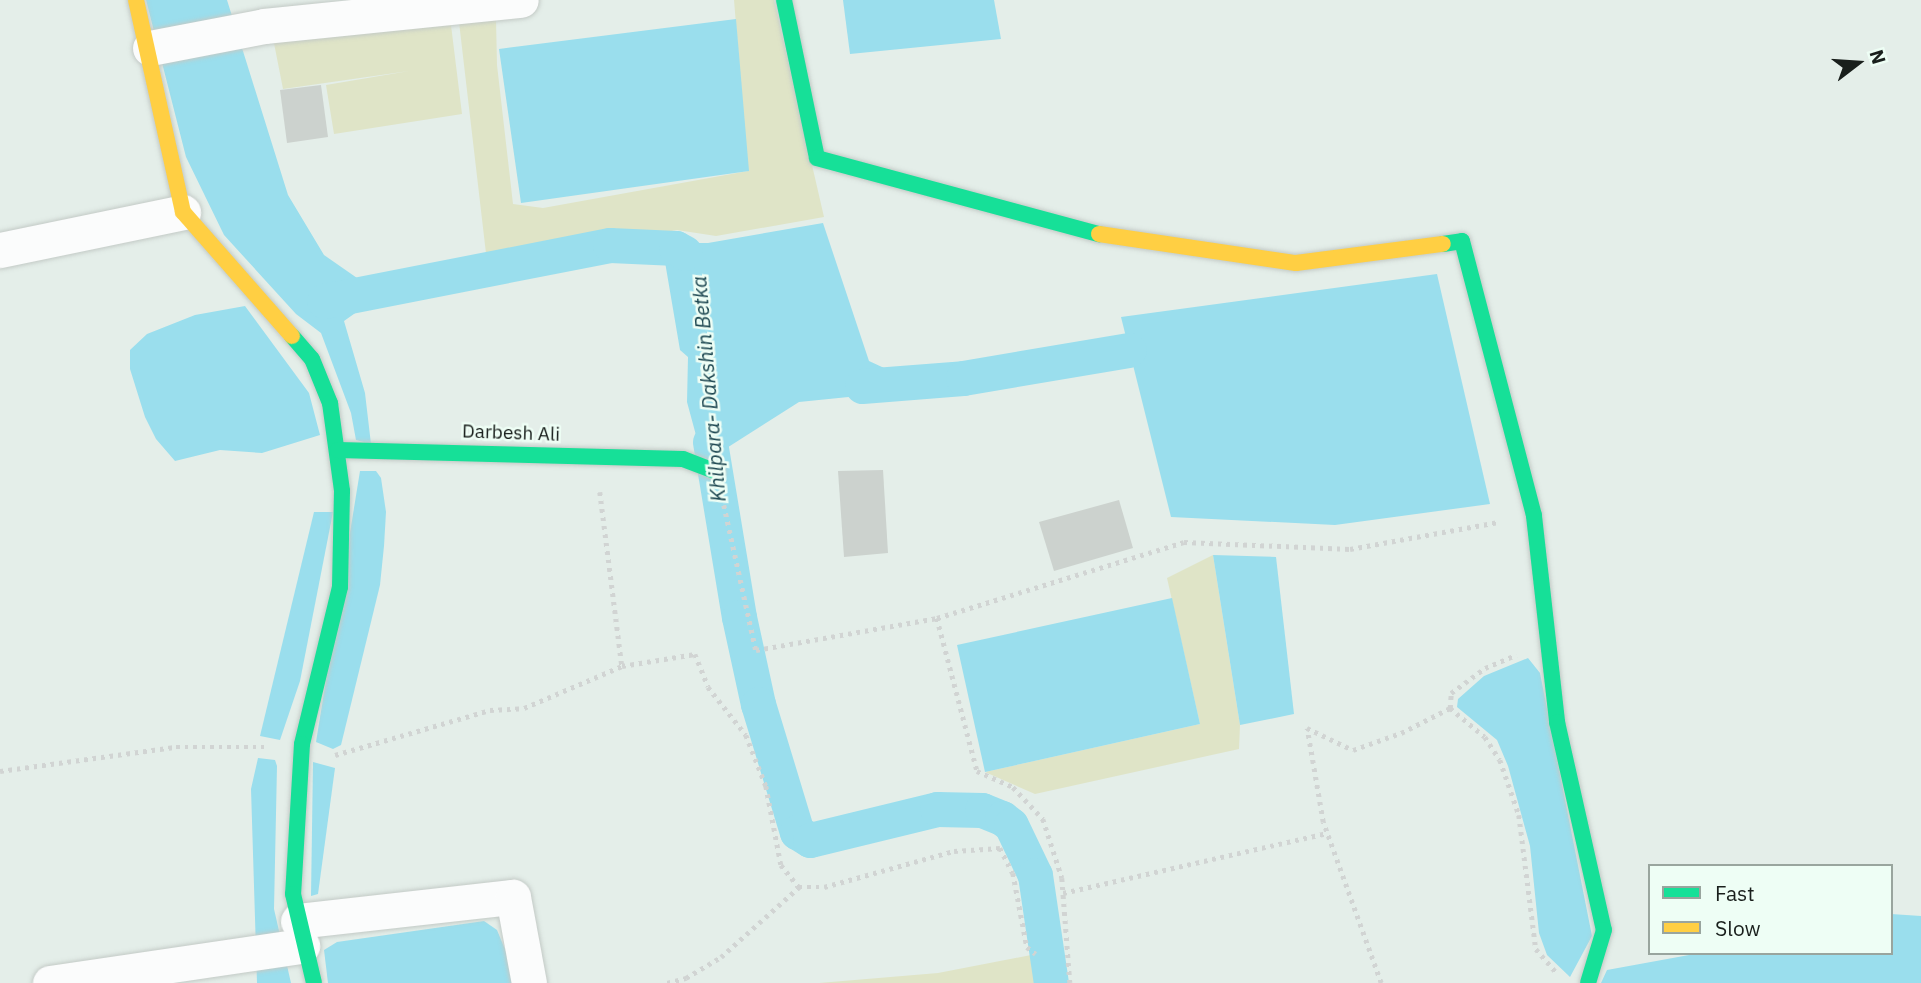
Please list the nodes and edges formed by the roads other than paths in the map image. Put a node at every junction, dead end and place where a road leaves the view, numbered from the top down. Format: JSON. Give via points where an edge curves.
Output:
{"nodes":[{"id":1,"x":136,"y":0,"type":"edge"},
{"id":2,"x":521,"y":0,"type":"edge"},
{"id":3,"x":784,"y":0,"type":"edge"},
{"id":4,"x":149,"y":48,"type":"junction"},
{"id":5,"x":183,"y":212,"type":"junction"},
{"id":6,"x":0,"y":250,"type":"edge"},
{"id":7,"x":338,"y":450,"type":"junction"},
{"id":8,"x":717,"y":472,"type":"road end"},
{"id":9,"x":298,"y":938,"type":"junction"},
{"id":10,"x":50,"y":983,"type":"edge"},
{"id":11,"x":314,"y":983,"type":"edge"},
{"id":12,"x":529,"y":983,"type":"edge"},
{"id":13,"x":1588,"y":983,"type":"edge"}],
"edges":[{"from":1,"to":4,"type":"street"},
{"from":2,"to":4,"type":"street","via":[[264,26]]},
{"from":3,"to":13,"type":"street","via":[[817,158],[1114,238],[1297,263],[1462,241],[1534,516],[1557,722],[1604,930]]},
{"from":4,"to":5,"type":"street"},
{"from":5,"to":6,"type":"street"},
{"from":5,"to":7,"type":"street","via":[[312,359],[330,403]]},
{"from":7,"to":8,"type":"street","name":"Darbesh Ali","via":[[683,459]]},
{"from":7,"to":9,"type":"street","via":[[340,587],[302,750],[293,894]]},
{"from":9,"to":10,"type":"street","via":[[247,954]]},
{"from":9,"to":11,"type":"street"},
{"from":9,"to":12,"type":"street","via":[[513,897]]}]}
